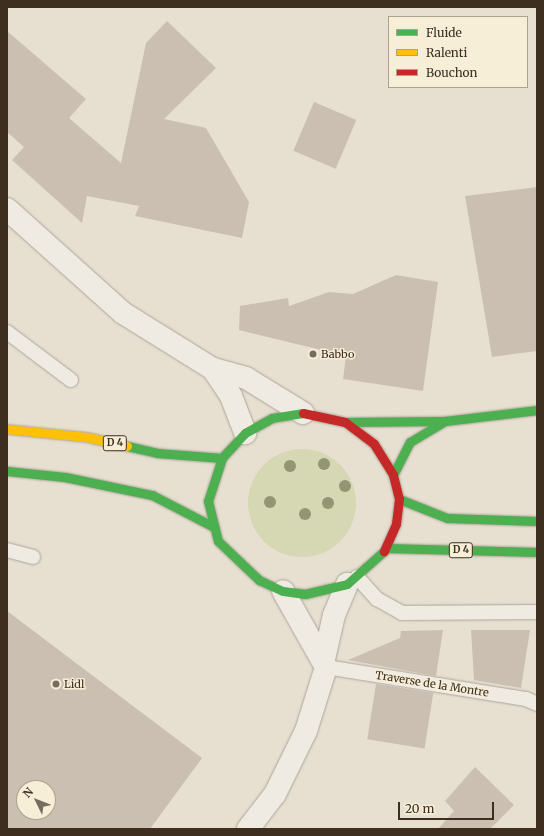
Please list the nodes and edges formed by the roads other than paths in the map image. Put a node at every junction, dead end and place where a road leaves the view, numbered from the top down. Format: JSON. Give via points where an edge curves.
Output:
{"nodes":[{"id":1,"x":7,"y":209,"type":"edge"},
{"id":2,"x":7,"y":332,"type":"edge"},
{"id":3,"x":213,"y":369,"type":"junction"},
{"id":4,"x":71,"y":380,"type":"dead end"},
{"id":5,"x":537,"y":410,"type":"edge"},
{"id":6,"x":302,"y":413,"type":"junction"},
{"id":7,"x":445,"y":421,"type":"junction"},
{"id":8,"x":345,"y":422,"type":"junction"},
{"id":9,"x":7,"y":429,"type":"edge"},
{"id":10,"x":245,"y":432,"type":"junction"},
{"id":11,"x":222,"y":458,"type":"junction"},
{"id":12,"x":7,"y":472,"type":"edge"},
{"id":13,"x":393,"y":475,"type":"junction"},
{"id":14,"x":399,"y":499,"type":"junction"},
{"id":15,"x":537,"y":521,"type":"edge"},
{"id":16,"x":212,"y":526,"type":"junction"},
{"id":17,"x":386,"y":548,"type":"junction"},
{"id":18,"x":7,"y":550,"type":"edge"},
{"id":19,"x":537,"y":552,"type":"edge"},
{"id":20,"x":33,"y":557,"type":"dead end"},
{"id":21,"x":352,"y":580,"type":"junction"},
{"id":22,"x":283,"y":591,"type":"junction"},
{"id":23,"x":537,"y":612,"type":"edge"},
{"id":24,"x":325,"y":663,"type":"junction"},
{"id":25,"x":537,"y":704,"type":"edge"},
{"id":26,"x":248,"y":829,"type":"edge"}],
"edges":[{"from":1,"to":3,"type":"street","via":[[123,313]]},
{"from":2,"to":4,"type":"lane"},
{"from":3,"to":6,"type":"street","via":[[246,378]]},
{"from":3,"to":10,"type":"street","via":[[231,396]]},
{"from":5,"to":7,"type":"main road"},
{"from":6,"to":8,"type":"main road"},
{"from":6,"to":10,"type":"main road","via":[[272,418]]},
{"from":7,"to":8,"type":"main road"},
{"from":7,"to":13,"type":"main road","via":[[410,442]]},
{"from":8,"to":13,"type":"main road","via":[[374,444]]},
{"from":9,"to":11,"type":"main road","number":"D 4","via":[[87,436],[157,453]]},
{"from":10,"to":11,"type":"main road"},
{"from":11,"to":16,"type":"main road","via":[[208,502]]},
{"from":12,"to":16,"type":"main road","via":[[65,477],[152,494]]},
{"from":13,"to":14,"type":"main road"},
{"from":14,"to":15,"type":"main road","via":[[447,518]]},
{"from":14,"to":17,"type":"main road","via":[[396,524]]},
{"from":16,"to":22,"type":"main road","via":[[218,541],[237,562],[259,580]]},
{"from":17,"to":19,"type":"main road","number":"D 4"},
{"from":17,"to":21,"type":"main road"},
{"from":18,"to":20,"type":"lane"},
{"from":21,"to":22,"type":"main road","via":[[305,594]]},
{"from":21,"to":23,"type":"lane","via":[[377,599],[402,613]]},
{"from":21,"to":24,"type":"street","via":[[334,615]]},
{"from":22,"to":24,"type":"street"},
{"from":24,"to":25,"type":"lane","name":"Traverse de la Montre","via":[[526,699]]},
{"from":24,"to":26,"type":"street","via":[[306,731],[275,794]]}]}
